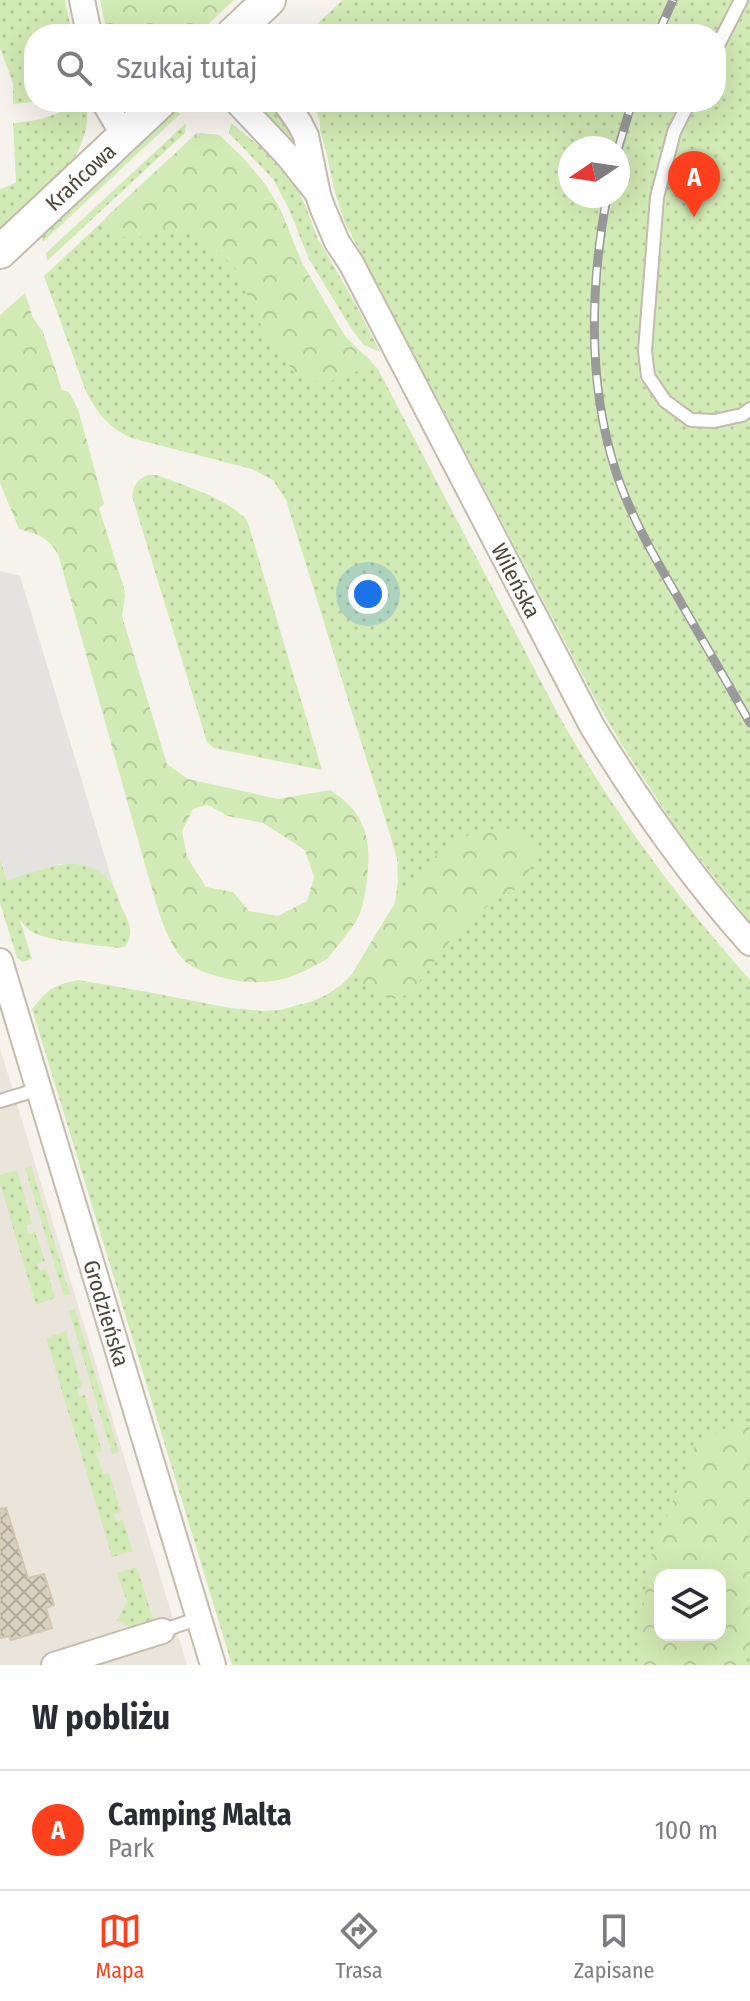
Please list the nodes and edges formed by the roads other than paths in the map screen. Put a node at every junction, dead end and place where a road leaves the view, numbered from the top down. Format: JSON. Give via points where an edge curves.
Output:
{"nodes":[{"id":1,"x":82,"y":0,"type":"edge"},
{"id":2,"x":269,"y":0,"type":"edge"},
{"id":3,"x":743,"y":2,"type":"edge"},
{"id":4,"x":87,"y":24,"type":"edge"},
{"id":5,"x":244,"y":24,"type":"edge"},
{"id":6,"x":726,"y":32,"type":"edge"},
{"id":7,"x":110,"y":112,"type":"edge"},
{"id":8,"x":149,"y":112,"type":"edge"},
{"id":9,"x":246,"y":112,"type":"edge"},
{"id":10,"x":292,"y":112,"type":"edge"},
{"id":11,"x":684,"y":112,"type":"edge"},
{"id":12,"x":124,"y":136,"type":"junction"},
{"id":13,"x":318,"y":195,"type":"junction"},
{"id":14,"x":0,"y":252,"type":"edge"},
{"id":15,"x":750,"y":409,"type":"edge"},
{"id":16,"x":750,"y":943,"type":"edge"},
{"id":17,"x":0,"y":961,"type":"edge"},
{"id":18,"x":39,"y":1089,"type":"junction"},
{"id":19,"x":0,"y":1101,"type":"edge"},
{"id":20,"x":199,"y":1618,"type":"junction"},
{"id":21,"x":162,"y":1631,"type":"joint"},
{"id":22,"x":54,"y":1665,"type":"edge"},
{"id":23,"x":213,"y":1665,"type":"edge"}],
"edges":[{"from":1,"to":4,"type":"street"},
{"from":2,"to":5,"type":"street"},
{"from":3,"to":6,"type":"lane"},
{"from":7,"to":12,"type":"street"},
{"from":8,"to":12,"type":"street","name":"Krańcowa"},
{"from":9,"to":13,"type":"street","name":"Wileńska"},
{"from":10,"to":13,"type":"street","name":"Wileńska","via":[[306,136]]},
{"from":11,"to":15,"type":"lane","via":[[657,197],[645,351],[648,376],[665,401],[691,420],[714,421]]},
{"from":12,"to":14,"type":"street","name":"Krańcowa"},
{"from":13,"to":16,"type":"street","name":"Wileńska","via":[[337,242],[592,726],[672,846]]},
{"from":17,"to":18,"type":"street","name":"Grodzieńska"},
{"from":18,"to":19,"type":"lane"},
{"from":18,"to":20,"type":"street","name":"Grodzieńska"},
{"from":20,"to":21,"type":"lane"},
{"from":20,"to":23,"type":"street","name":"Grodzieńska"},
{"from":21,"to":22,"type":"street"}]}
